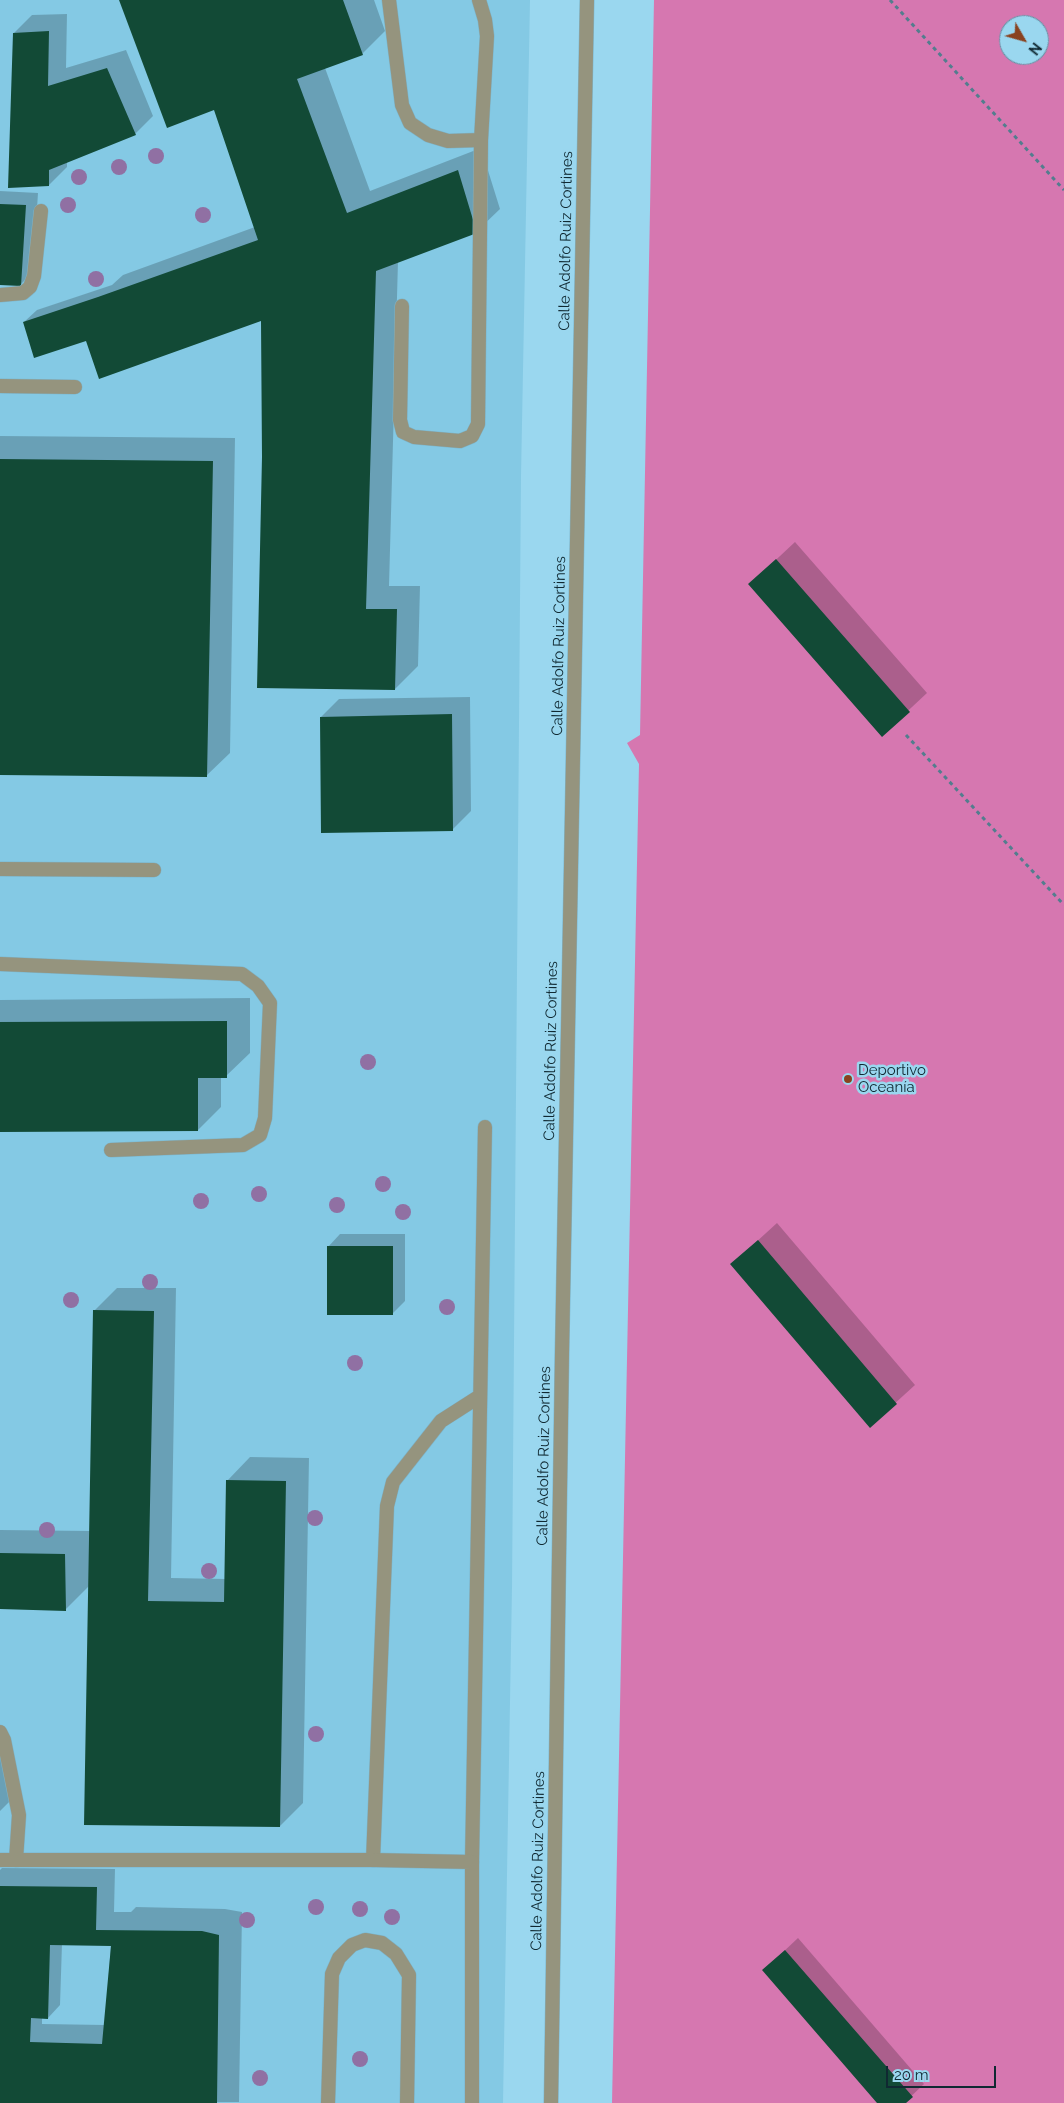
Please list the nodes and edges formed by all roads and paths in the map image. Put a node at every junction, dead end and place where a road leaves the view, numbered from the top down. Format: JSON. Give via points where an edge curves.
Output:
{"nodes":[{"id":1,"x":389,"y":0,"type":"edge"},
{"id":2,"x":479,"y":0,"type":"edge"},
{"id":3,"x":587,"y":0,"type":"edge"},
{"id":4,"x":890,"y":0,"type":"edge"},
{"id":5,"x":481,"y":140,"type":"junction"},
{"id":6,"x":1064,"y":190,"type":"edge"},
{"id":7,"x":41,"y":211,"type":"dead end"},
{"id":8,"x":0,"y":295,"type":"edge"},
{"id":9,"x":402,"y":306,"type":"dead end"},
{"id":10,"x":0,"y":386,"type":"edge"},
{"id":11,"x":75,"y":387,"type":"dead end"},
{"id":12,"x":906,"y":735,"type":"dead end"},
{"id":13,"x":0,"y":869,"type":"edge"},
{"id":14,"x":154,"y":870,"type":"dead end"},
{"id":15,"x":1064,"y":905,"type":"edge"},
{"id":16,"x":0,"y":964,"type":"edge"},
{"id":17,"x":486,"y":1127,"type":"dead end"},
{"id":18,"x":111,"y":1150,"type":"dead end"},
{"id":19,"x":480,"y":1396,"type":"junction"},
{"id":20,"x":0,"y":1732,"type":"edge"},
{"id":21,"x":0,"y":1860,"type":"edge"},
{"id":22,"x":16,"y":1860,"type":"junction"},
{"id":23,"x":373,"y":1860,"type":"junction"},
{"id":24,"x":472,"y":1862,"type":"junction"},
{"id":25,"x":328,"y":2103,"type":"edge"},
{"id":26,"x":407,"y":2103,"type":"edge"},
{"id":27,"x":472,"y":2103,"type":"edge"},
{"id":28,"x":551,"y":2103,"type":"edge"}],
"edges":[{"from":1,"to":5,"type":"street","via":[[402,105],[410,123],[428,135],[448,141]]},
{"from":2,"to":5,"type":"street","via":[[487,36]]},
{"from":3,"to":28,"type":"street","name":"Calle Adolfo Ruiz Cortines"},
{"from":4,"to":6,"type":"path"},
{"from":5,"to":9,"type":"street","via":[[478,424],[472,436],[460,441],[414,437],[403,432],[400,420]]},
{"from":7,"to":8,"type":"street","via":[[30,287],[23,293]]},
{"from":10,"to":11,"type":"street"},
{"from":12,"to":15,"type":"path"},
{"from":13,"to":14,"type":"street"},
{"from":16,"to":18,"type":"street","via":[[242,974],[258,986],[270,1003],[265,1118],[260,1134],[243,1145]]},
{"from":17,"to":19,"type":"street"},
{"from":19,"to":23,"type":"street","via":[[441,1421],[393,1482],[387,1506]]},
{"from":19,"to":24,"type":"street"},
{"from":20,"to":22,"type":"street","via":[[18,1815]]},
{"from":21,"to":22,"type":"street"},
{"from":22,"to":23,"type":"street"},
{"from":23,"to":24,"type":"street"},
{"from":24,"to":27,"type":"street"},
{"from":25,"to":26,"type":"street","via":[[332,1974],[339,1958],[352,1945],[365,1940],[382,1944],[396,1954],[409,1975]]}]}
